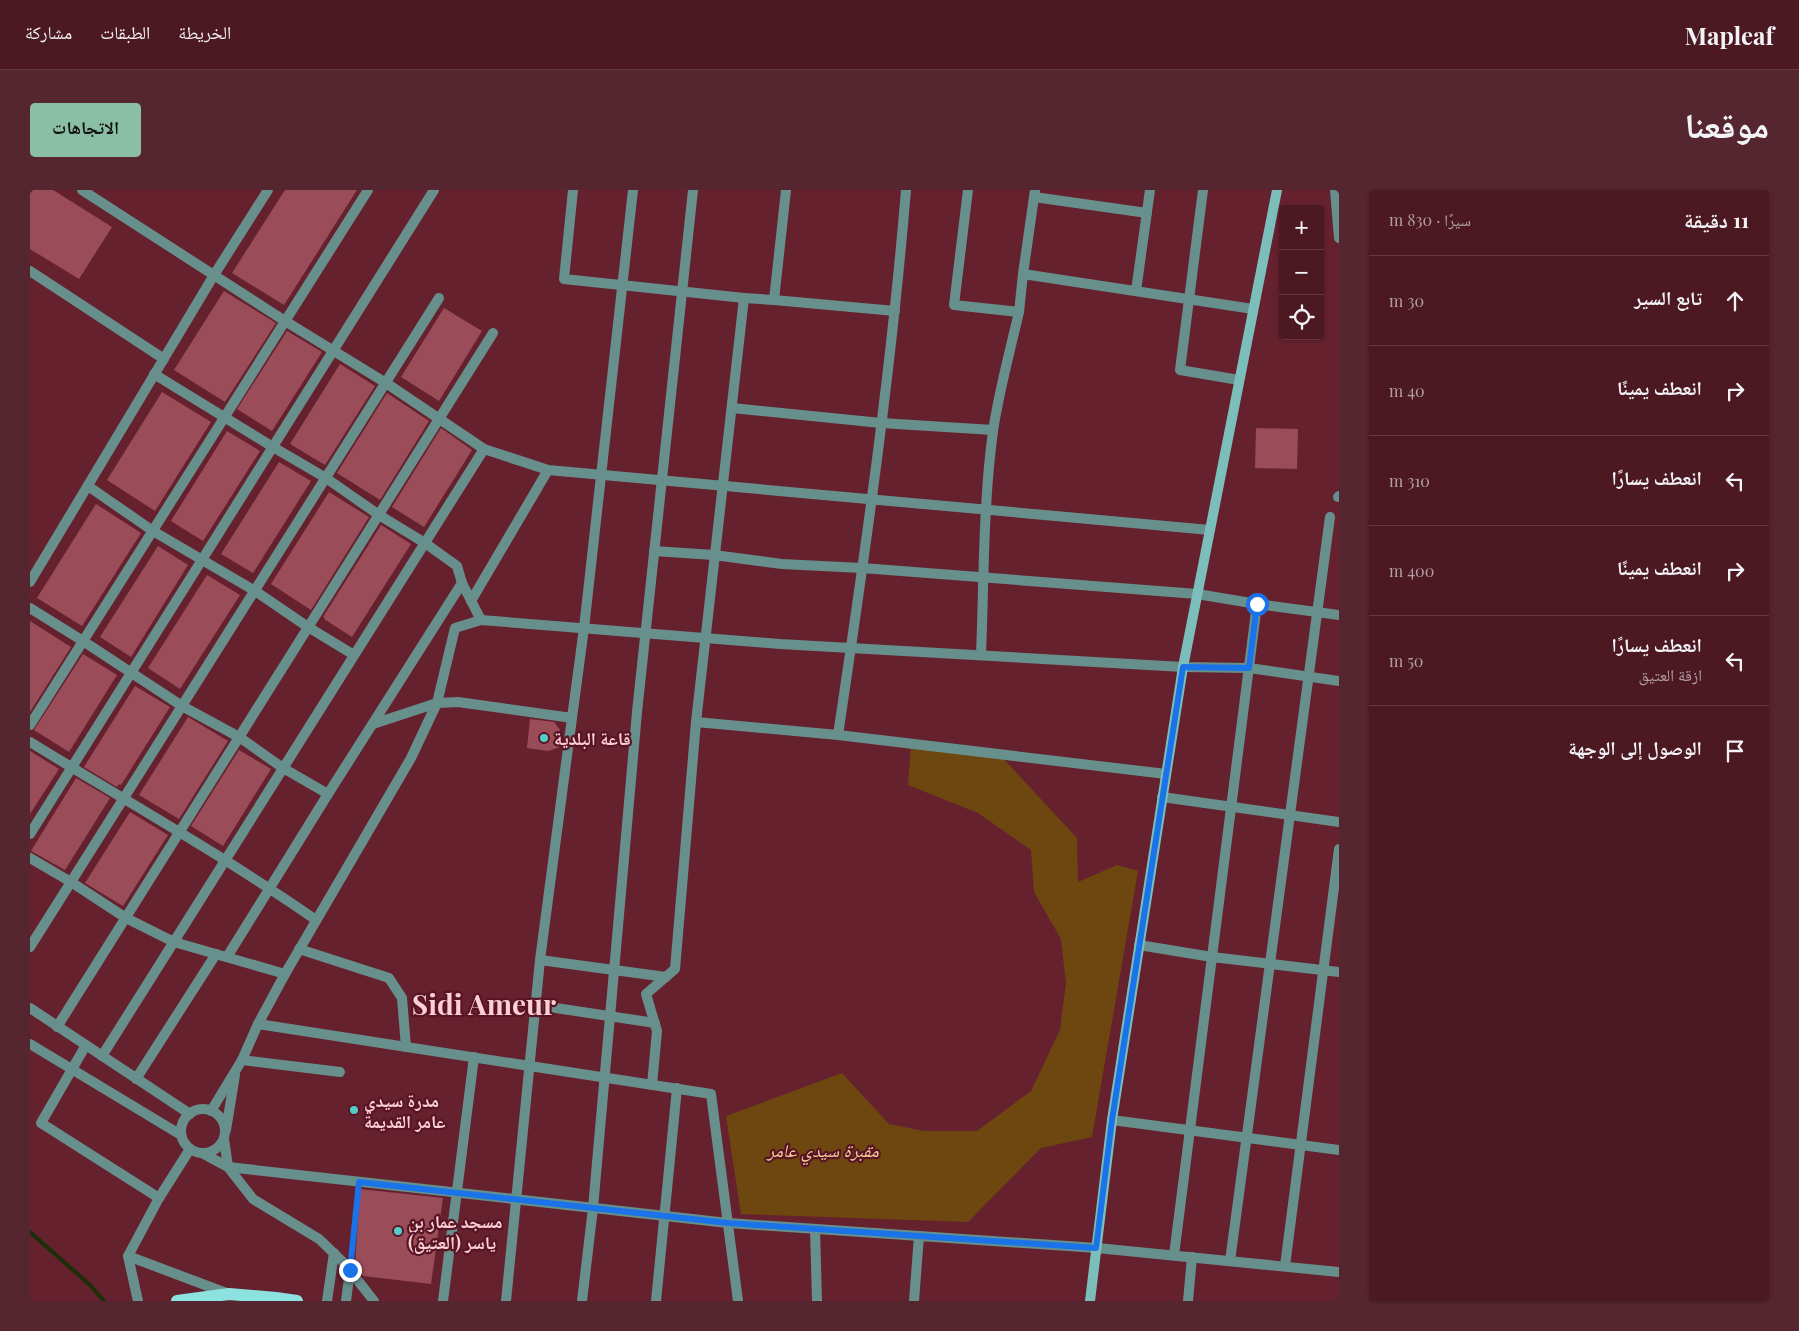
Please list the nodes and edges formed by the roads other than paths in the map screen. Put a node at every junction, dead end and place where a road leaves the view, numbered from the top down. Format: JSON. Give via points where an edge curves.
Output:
{"nodes":[{"id":1,"x":82,"y":190,"type":"edge"},
{"id":2,"x":268,"y":190,"type":"edge"},
{"id":3,"x":368,"y":190,"type":"edge"},
{"id":4,"x":434,"y":190,"type":"edge"},
{"id":5,"x":573,"y":190,"type":"edge"},
{"id":6,"x":633,"y":190,"type":"edge"},
{"id":7,"x":693,"y":190,"type":"edge"},
{"id":8,"x":786,"y":190,"type":"edge"},
{"id":9,"x":906,"y":190,"type":"edge"},
{"id":10,"x":968,"y":190,"type":"edge"},
{"id":11,"x":1150,"y":190,"type":"edge"},
{"id":12,"x":1203,"y":190,"type":"edge"},
{"id":13,"x":1277,"y":190,"type":"edge"},
{"id":14,"x":1334,"y":190,"type":"edge"},
{"id":15,"x":1035,"y":194,"type":"edge"},
{"id":16,"x":1147,"y":213,"type":"junction"},
{"id":17,"x":1339,"y":238,"type":"edge"},
{"id":18,"x":30,"y":271,"type":"edge"},
{"id":19,"x":1023,"y":274,"type":"junction"},
{"id":20,"x":214,"y":275,"type":"junction"},
{"id":21,"x":622,"y":286,"type":"junction"},
{"id":22,"x":682,"y":290,"type":"junction"},
{"id":23,"x":1136,"y":291,"type":"junction"},
{"id":24,"x":439,"y":298,"type":"dead end"},
{"id":25,"x":744,"y":298,"type":"junction"},
{"id":26,"x":1190,"y":299,"type":"junction"},
{"id":27,"x":774,"y":300,"type":"junction"},
{"id":28,"x":1253,"y":309,"type":"junction"},
{"id":29,"x":895,"y":311,"type":"junction"},
{"id":30,"x":1019,"y":312,"type":"junction"},
{"id":31,"x":285,"y":320,"type":"junction"},
{"id":32,"x":493,"y":333,"type":"dead end"},
{"id":33,"x":334,"y":351,"type":"junction"},
{"id":34,"x":164,"y":359,"type":"junction"},
{"id":35,"x":154,"y":374,"type":"junction"},
{"id":36,"x":1239,"y":380,"type":"junction"},
{"id":37,"x":386,"y":382,"type":"junction"},
{"id":38,"x":732,"y":408,"type":"junction"},
{"id":39,"x":224,"y":417,"type":"junction"},
{"id":40,"x":439,"y":419,"type":"junction"},
{"id":41,"x":881,"y":423,"type":"junction"},
{"id":42,"x":994,"y":430,"type":"junction"},
{"id":43,"x":273,"y":447,"type":"junction"},
{"id":44,"x":484,"y":449,"type":"junction"},
{"id":45,"x":548,"y":470,"type":"junction"},
{"id":46,"x":601,"y":475,"type":"junction"},
{"id":47,"x":326,"y":478,"type":"junction"},
{"id":48,"x":662,"y":480,"type":"junction"},
{"id":49,"x":88,"y":486,"type":"junction"},
{"id":50,"x":722,"y":486,"type":"junction"},
{"id":51,"x":871,"y":499,"type":"junction"},
{"id":52,"x":986,"y":510,"type":"junction"},
{"id":53,"x":379,"y":515,"type":"junction"},
{"id":54,"x":1330,"y":517,"type":"dead end"},
{"id":55,"x":1210,"y":530,"type":"junction"},
{"id":56,"x":153,"y":531,"type":"junction"},
{"id":57,"x":425,"y":543,"type":"junction"},
{"id":58,"x":654,"y":551,"type":"junction"},
{"id":59,"x":714,"y":555,"type":"junction"},
{"id":60,"x":202,"y":560,"type":"junction"},
{"id":61,"x":862,"y":568,"type":"junction"},
{"id":62,"x":984,"y":577,"type":"junction"},
{"id":63,"x":30,"y":582,"type":"edge"},
{"id":64,"x":462,"y":583,"type":"junction"},
{"id":65,"x":255,"y":591,"type":"junction"},
{"id":66,"x":1197,"y":594,"type":"junction"},
{"id":67,"x":471,"y":601,"type":"junction"},
{"id":68,"x":1257,"y":604,"type":"junction"},
{"id":69,"x":30,"y":608,"type":"edge"},
{"id":70,"x":1317,"y":612,"type":"junction"},
{"id":71,"x":1339,"y":615,"type":"edge"},
{"id":72,"x":481,"y":620,"type":"junction"},
{"id":73,"x":308,"y":627,"type":"junction"},
{"id":74,"x":584,"y":628,"type":"junction"},
{"id":75,"x":646,"y":633,"type":"junction"},
{"id":76,"x":705,"y":638,"type":"junction"},
{"id":77,"x":83,"y":641,"type":"junction"},
{"id":78,"x":851,"y":648,"type":"junction"},
{"id":79,"x":354,"y":655,"type":"junction"},
{"id":80,"x":981,"y":655,"type":"junction"},
{"id":81,"x":1183,"y":667,"type":"junction"},
{"id":82,"x":1249,"y":668,"type":"junction"},
{"id":83,"x":131,"y":673,"type":"junction"},
{"id":84,"x":1308,"y":676,"type":"junction"},
{"id":85,"x":1339,"y":681,"type":"edge"},
{"id":86,"x":437,"y":702,"type":"junction"},
{"id":87,"x":182,"y":706,"type":"junction"},
{"id":88,"x":572,"y":718,"type":"junction"},
{"id":89,"x":696,"y":722,"type":"junction"},
{"id":90,"x":373,"y":724,"type":"junction"},
{"id":91,"x":30,"y":725,"type":"edge"},
{"id":92,"x":838,"y":735,"type":"junction"},
{"id":93,"x":239,"y":737,"type":"junction"},
{"id":94,"x":30,"y":742,"type":"edge"},
{"id":95,"x":72,"y":768,"type":"junction"},
{"id":96,"x":283,"y":768,"type":"junction"},
{"id":97,"x":1166,"y":774,"type":"junction"},
{"id":98,"x":328,"y":794,"type":"junction"},
{"id":99,"x":1162,"y":797,"type":"junction"},
{"id":100,"x":124,"y":799,"type":"junction"},
{"id":101,"x":1232,"y":807,"type":"junction"},
{"id":102,"x":1290,"y":816,"type":"junction"},
{"id":103,"x":1339,"y":822,"type":"edge"},
{"id":104,"x":179,"y":833,"type":"junction"},
{"id":105,"x":30,"y":834,"type":"edge"},
{"id":106,"x":1339,"y":849,"type":"edge"},
{"id":107,"x":30,"y":858,"type":"edge"},
{"id":108,"x":225,"y":860,"type":"junction"},
{"id":109,"x":71,"y":882,"type":"junction"},
{"id":110,"x":270,"y":888,"type":"junction"},
{"id":111,"x":126,"y":918,"type":"junction"},
{"id":112,"x":316,"y":920,"type":"junction"},
{"id":113,"x":174,"y":942,"type":"junction"},
{"id":114,"x":1139,"y":945,"type":"junction"},
{"id":115,"x":30,"y":947,"type":"edge"},
{"id":116,"x":299,"y":949,"type":"junction"},
{"id":117,"x":216,"y":954,"type":"junction"},
{"id":118,"x":227,"y":957,"type":"junction"},
{"id":119,"x":1212,"y":957,"type":"junction"},
{"id":120,"x":540,"y":960,"type":"junction"},
{"id":121,"x":1270,"y":963,"type":"junction"},
{"id":122,"x":614,"y":970,"type":"junction"},
{"id":123,"x":1323,"y":970,"type":"junction"},
{"id":124,"x":1339,"y":972,"type":"edge"},
{"id":125,"x":284,"y":974,"type":"junction"},
{"id":126,"x":666,"y":977,"type":"junction"},
{"id":127,"x":536,"y":1005,"type":"junction"},
{"id":128,"x":30,"y":1008,"type":"edge"},
{"id":129,"x":610,"y":1016,"type":"junction"},
{"id":130,"x":655,"y":1023,"type":"junction"},
{"id":131,"x":258,"y":1024,"type":"junction"},
{"id":132,"x":57,"y":1027,"type":"junction"},
{"id":133,"x":30,"y":1044,"type":"edge"},
{"id":134,"x":86,"y":1045,"type":"junction"},
{"id":135,"x":406,"y":1047,"type":"junction"},
{"id":136,"x":102,"y":1056,"type":"junction"},
{"id":137,"x":474,"y":1057,"type":"junction"},
{"id":138,"x":242,"y":1060,"type":"junction"},
{"id":139,"x":529,"y":1066,"type":"junction"},
{"id":140,"x":72,"y":1069,"type":"junction"},
{"id":141,"x":236,"y":1070,"type":"junction"},
{"id":142,"x":340,"y":1072,"type":"dead end"},
{"id":143,"x":604,"y":1077,"type":"junction"},
{"id":144,"x":136,"y":1079,"type":"junction"},
{"id":145,"x":652,"y":1085,"type":"junction"},
{"id":146,"x":677,"y":1088,"type":"junction"},
{"id":147,"x":211,"y":1110,"type":"junction"},
{"id":148,"x":190,"y":1114,"type":"junction"},
{"id":149,"x":1112,"y":1120,"type":"junction"},
{"id":150,"x":1190,"y":1130,"type":"junction"},
{"id":151,"x":181,"y":1135,"type":"junction"},
{"id":152,"x":225,"y":1135,"type":"junction"},
{"id":153,"x":1247,"y":1137,"type":"junction"},
{"id":154,"x":1301,"y":1145,"type":"junction"},
{"id":155,"x":190,"y":1149,"type":"junction"},
{"id":156,"x":1339,"y":1150,"type":"edge"},
{"id":157,"x":204,"y":1154,"type":"junction"},
{"id":158,"x":228,"y":1167,"type":"junction"},
{"id":159,"x":457,"y":1193,"type":"junction"},
{"id":160,"x":159,"y":1198,"type":"junction"},
{"id":161,"x":516,"y":1199,"type":"junction"},
{"id":162,"x":593,"y":1208,"type":"junction"},
{"id":163,"x":664,"y":1216,"type":"junction"},
{"id":164,"x":728,"y":1223,"type":"junction"},
{"id":165,"x":815,"y":1229,"type":"junction"},
{"id":166,"x":919,"y":1236,"type":"junction"},
{"id":167,"x":1096,"y":1248,"type":"junction"},
{"id":168,"x":334,"y":1253,"type":"junction"},
{"id":169,"x":128,"y":1256,"type":"junction"},
{"id":170,"x":1174,"y":1256,"type":"junction"},
{"id":171,"x":1192,"y":1257,"type":"junction"},
{"id":172,"x":1230,"y":1261,"type":"junction"},
{"id":173,"x":1285,"y":1266,"type":"junction"},
{"id":174,"x":1339,"y":1269,"type":"edge"},
{"id":175,"x":350,"y":1270,"type":"junction"},
{"id":176,"x":230,"y":1294,"type":"junction"},
{"id":177,"x":138,"y":1301,"type":"edge"},
{"id":178,"x":177,"y":1301,"type":"edge"},
{"id":179,"x":297,"y":1301,"type":"edge"},
{"id":180,"x":327,"y":1301,"type":"edge"},
{"id":181,"x":346,"y":1301,"type":"edge"},
{"id":182,"x":374,"y":1301,"type":"edge"},
{"id":183,"x":443,"y":1301,"type":"edge"},
{"id":184,"x":506,"y":1301,"type":"edge"},
{"id":185,"x":585,"y":1301,"type":"edge"},
{"id":186,"x":656,"y":1301,"type":"edge"},
{"id":187,"x":738,"y":1301,"type":"edge"},
{"id":188,"x":817,"y":1301,"type":"edge"},
{"id":189,"x":914,"y":1301,"type":"edge"},
{"id":190,"x":1090,"y":1301,"type":"edge"},
{"id":191,"x":1188,"y":1301,"type":"edge"}],
"edges":[{"from":1,"to":20,"type":"street"},
{"from":2,"to":20,"type":"street"},
{"from":3,"to":31,"type":"street"},
{"from":4,"to":33,"type":"street"},
{"from":5,"to":21,"type":"street","via":[[564,279]]},
{"from":6,"to":21,"type":"street"},
{"from":7,"to":22,"type":"street"},
{"from":8,"to":27,"type":"street"},
{"from":9,"to":29,"type":"street"},
{"from":10,"to":30,"type":"street","via":[[954,305]]},
{"from":11,"to":16,"type":"street"},
{"from":12,"to":26,"type":"street"},
{"from":13,"to":28,"type":"main road"},
{"from":14,"to":17,"type":"street"},
{"from":15,"to":16,"type":"street"},
{"from":15,"to":19,"type":"street"},
{"from":16,"to":23,"type":"street"},
{"from":18,"to":34,"type":"street"},
{"from":19,"to":23,"type":"street"},
{"from":19,"to":30,"type":"street"},
{"from":20,"to":31,"type":"street"},
{"from":20,"to":34,"type":"street"},
{"from":21,"to":22,"type":"street"},
{"from":21,"to":46,"type":"street"},
{"from":22,"to":25,"type":"street"},
{"from":22,"to":48,"type":"street"},
{"from":23,"to":26,"type":"street"},
{"from":24,"to":37,"type":"street"},
{"from":25,"to":27,"type":"street"},
{"from":25,"to":38,"type":"street"},
{"from":26,"to":28,"type":"street"},
{"from":26,"to":36,"type":"street","via":[[1180,370]]},
{"from":27,"to":29,"type":"street"},
{"from":28,"to":36,"type":"main road"},
{"from":29,"to":41,"type":"street"},
{"from":30,"to":42,"type":"street"},
{"from":31,"to":33,"type":"street"},
{"from":31,"to":39,"type":"street"},
{"from":32,"to":40,"type":"street"},
{"from":33,"to":37,"type":"street"},
{"from":33,"to":43,"type":"street"},
{"from":34,"to":35,"type":"street"},
{"from":35,"to":39,"type":"street"},
{"from":35,"to":49,"type":"street"},
{"from":36,"to":55,"type":"main road"},
{"from":37,"to":40,"type":"street"},
{"from":37,"to":47,"type":"street"},
{"from":38,"to":41,"type":"street"},
{"from":38,"to":50,"type":"street"},
{"from":39,"to":43,"type":"street"},
{"from":39,"to":56,"type":"street"},
{"from":40,"to":44,"type":"street"},
{"from":40,"to":53,"type":"street"},
{"from":41,"to":42,"type":"street"},
{"from":41,"to":51,"type":"street"},
{"from":42,"to":52,"type":"street"},
{"from":43,"to":47,"type":"street"},
{"from":43,"to":60,"type":"street"},
{"from":44,"to":45,"type":"street"},
{"from":44,"to":57,"type":"street"},
{"from":45,"to":46,"type":"street"},
{"from":45,"to":67,"type":"street"},
{"from":46,"to":48,"type":"street"},
{"from":46,"to":74,"type":"street"},
{"from":47,"to":53,"type":"street"},
{"from":47,"to":65,"type":"street"},
{"from":48,"to":50,"type":"street"},
{"from":48,"to":58,"type":"street"},
{"from":49,"to":56,"type":"street"},
{"from":49,"to":63,"type":"street"},
{"from":50,"to":51,"type":"street"},
{"from":50,"to":59,"type":"street"},
{"from":51,"to":52,"type":"street"},
{"from":51,"to":61,"type":"street"},
{"from":52,"to":55,"type":"street"},
{"from":52,"to":62,"type":"street"},
{"from":53,"to":57,"type":"street"},
{"from":53,"to":73,"type":"street"},
{"from":54,"to":70,"type":"street"},
{"from":55,"to":66,"type":"main road"},
{"from":56,"to":60,"type":"street"},
{"from":56,"to":77,"type":"street"},
{"from":57,"to":64,"type":"street","via":[[457,566]]},
{"from":57,"to":79,"type":"street"},
{"from":58,"to":59,"type":"street"},
{"from":58,"to":75,"type":"street"},
{"from":59,"to":61,"type":"street","via":[[782,564]]},
{"from":59,"to":76,"type":"street"},
{"from":60,"to":65,"type":"street"},
{"from":60,"to":83,"type":"street"},
{"from":61,"to":62,"type":"street"},
{"from":61,"to":78,"type":"street"},
{"from":62,"to":66,"type":"street"},
{"from":62,"to":80,"type":"street"},
{"from":64,"to":67,"type":"street"},
{"from":64,"to":90,"type":"street"},
{"from":65,"to":73,"type":"street"},
{"from":65,"to":87,"type":"street"},
{"from":66,"to":68,"type":"street"},
{"from":66,"to":81,"type":"main road"},
{"from":67,"to":72,"type":"street"},
{"from":68,"to":70,"type":"street"},
{"from":68,"to":82,"type":"street"},
{"from":69,"to":77,"type":"street"},
{"from":70,"to":71,"type":"street"},
{"from":70,"to":84,"type":"street"},
{"from":72,"to":74,"type":"street"},
{"from":72,"to":86,"type":"street","via":[[455,628]]},
{"from":73,"to":79,"type":"street"},
{"from":73,"to":93,"type":"street"},
{"from":74,"to":75,"type":"street"},
{"from":74,"to":88,"type":"street"},
{"from":75,"to":76,"type":"street"},
{"from":75,"to":122,"type":"street"},
{"from":76,"to":78,"type":"street"},
{"from":76,"to":89,"type":"street"},
{"from":77,"to":83,"type":"street"},
{"from":77,"to":91,"type":"street"},
{"from":78,"to":80,"type":"street"},
{"from":78,"to":92,"type":"street"},
{"from":79,"to":96,"type":"street"},
{"from":80,"to":81,"type":"street"},
{"from":81,"to":82,"type":"street"},
{"from":81,"to":97,"type":"main road"},
{"from":82,"to":84,"type":"street"},
{"from":82,"to":101,"type":"street"},
{"from":83,"to":87,"type":"street"},
{"from":83,"to":95,"type":"street"},
{"from":84,"to":85,"type":"street"},
{"from":84,"to":102,"type":"street"},
{"from":86,"to":88,"type":"street"},
{"from":86,"to":90,"type":"street"},
{"from":86,"to":112,"type":"street","via":[[411,758]]},
{"from":87,"to":93,"type":"street"},
{"from":87,"to":100,"type":"street"},
{"from":88,"to":120,"type":"street"},
{"from":89,"to":92,"type":"street"},
{"from":89,"to":126,"type":"street","via":[[675,969]]},
{"from":90,"to":98,"type":"street"},
{"from":92,"to":97,"type":"street"},
{"from":93,"to":96,"type":"street"},
{"from":93,"to":104,"type":"street"},
{"from":94,"to":95,"type":"street"},
{"from":95,"to":100,"type":"street"},
{"from":95,"to":105,"type":"street"},
{"from":96,"to":98,"type":"street"},
{"from":96,"to":108,"type":"street"},
{"from":97,"to":99,"type":"main road"},
{"from":98,"to":110,"type":"street"},
{"from":99,"to":101,"type":"street"},
{"from":99,"to":114,"type":"main road"},
{"from":100,"to":104,"type":"street"},
{"from":100,"to":109,"type":"street"},
{"from":101,"to":102,"type":"street"},
{"from":101,"to":119,"type":"street"},
{"from":102,"to":103,"type":"street"},
{"from":102,"to":121,"type":"street"},
{"from":104,"to":108,"type":"street"},
{"from":104,"to":111,"type":"street"},
{"from":106,"to":123,"type":"street"},
{"from":107,"to":109,"type":"street"},
{"from":108,"to":110,"type":"street"},
{"from":108,"to":113,"type":"street"},
{"from":109,"to":111,"type":"street"},
{"from":109,"to":115,"type":"street"},
{"from":110,"to":112,"type":"street"},
{"from":110,"to":118,"type":"street"},
{"from":111,"to":113,"type":"street"},
{"from":111,"to":132,"type":"street"},
{"from":112,"to":116,"type":"street"},
{"from":113,"to":117,"type":"street"},
{"from":113,"to":136,"type":"street"},
{"from":114,"to":119,"type":"street"},
{"from":114,"to":149,"type":"main road"},
{"from":116,"to":125,"type":"street"},
{"from":116,"to":135,"type":"street","via":[[389,978],[402,998]]},
{"from":117,"to":118,"type":"street"},
{"from":117,"to":144,"type":"street"},
{"from":118,"to":125,"type":"street"},
{"from":119,"to":121,"type":"street"},
{"from":119,"to":150,"type":"street"},
{"from":120,"to":122,"type":"street"},
{"from":120,"to":127,"type":"street"},
{"from":121,"to":123,"type":"street"},
{"from":121,"to":153,"type":"street"},
{"from":122,"to":126,"type":"street"},
{"from":122,"to":129,"type":"street"},
{"from":123,"to":124,"type":"street"},
{"from":123,"to":154,"type":"street"},
{"from":125,"to":131,"type":"street"},
{"from":126,"to":130,"type":"street","via":[[646,994]]},
{"from":127,"to":129,"type":"street"},
{"from":127,"to":139,"type":"street"},
{"from":128,"to":132,"type":"street"},
{"from":129,"to":130,"type":"street"},
{"from":129,"to":143,"type":"street"},
{"from":130,"to":145,"type":"street"},
{"from":131,"to":135,"type":"street"},
{"from":131,"to":138,"type":"street"},
{"from":132,"to":134,"type":"street"},
{"from":133,"to":140,"type":"street"},
{"from":134,"to":136,"type":"street"},
{"from":134,"to":140,"type":"street"},
{"from":135,"to":137,"type":"street"},
{"from":136,"to":144,"type":"street"},
{"from":137,"to":139,"type":"street"},
{"from":137,"to":159,"type":"street"},
{"from":138,"to":141,"type":"street"},
{"from":138,"to":142,"type":"street"},
{"from":139,"to":143,"type":"street"},
{"from":139,"to":161,"type":"street"},
{"from":140,"to":151,"type":"street"},
{"from":140,"to":160,"type":"street","via":[[42,1123]]},
{"from":141,"to":147,"type":"street"},
{"from":141,"to":152,"type":"street"},
{"from":143,"to":145,"type":"street"},
{"from":143,"to":162,"type":"street"},
{"from":144,"to":148,"type":"street"},
{"from":145,"to":146,"type":"street"},
{"from":146,"to":163,"type":"street"},
{"from":146,"to":164,"type":"street","via":[[711,1094]]},
{"from":147,"to":148,"type":"street","via":[[196,1110]]},
{"from":147,"to":152,"type":"street","via":[[224,1122]]},
{"from":148,"to":151,"type":"street","via":[[184,1120]]},
{"from":149,"to":150,"type":"street"},
{"from":149,"to":167,"type":"main road"},
{"from":150,"to":153,"type":"street"},
{"from":150,"to":170,"type":"street"},
{"from":151,"to":155,"type":"street"},
{"from":152,"to":157,"type":"street","via":[[220,1146]]},
{"from":152,"to":158,"type":"street"},
{"from":153,"to":154,"type":"street"},
{"from":153,"to":172,"type":"street"},
{"from":154,"to":156,"type":"street"},
{"from":154,"to":173,"type":"street"},
{"from":155,"to":157,"type":"street"},
{"from":155,"to":160,"type":"street"},
{"from":157,"to":158,"type":"street"},
{"from":158,"to":159,"type":"street"},
{"from":158,"to":168,"type":"street","via":[[253,1199],[319,1239]]},
{"from":159,"to":161,"type":"street"},
{"from":159,"to":183,"type":"street"},
{"from":160,"to":169,"type":"street"},
{"from":161,"to":162,"type":"street"},
{"from":161,"to":184,"type":"street"},
{"from":162,"to":163,"type":"street"},
{"from":162,"to":185,"type":"street"},
{"from":163,"to":164,"type":"street"},
{"from":163,"to":186,"type":"street"},
{"from":164,"to":165,"type":"street"},
{"from":164,"to":187,"type":"street"},
{"from":165,"to":166,"type":"street"},
{"from":165,"to":188,"type":"street"},
{"from":166,"to":167,"type":"street"},
{"from":166,"to":189,"type":"street"},
{"from":167,"to":170,"type":"street"},
{"from":167,"to":190,"type":"main road"},
{"from":168,"to":175,"type":"street"},
{"from":168,"to":180,"type":"street"},
{"from":169,"to":176,"type":"street"},
{"from":169,"to":177,"type":"street"},
{"from":170,"to":171,"type":"street"},
{"from":171,"to":172,"type":"street"},
{"from":171,"to":191,"type":"street"},
{"from":172,"to":173,"type":"street"},
{"from":173,"to":174,"type":"street"},
{"from":175,"to":181,"type":"street"},
{"from":175,"to":182,"type":"street"},
{"from":176,"to":178,"type":"main road"},
{"from":176,"to":179,"type":"main road"}]}
